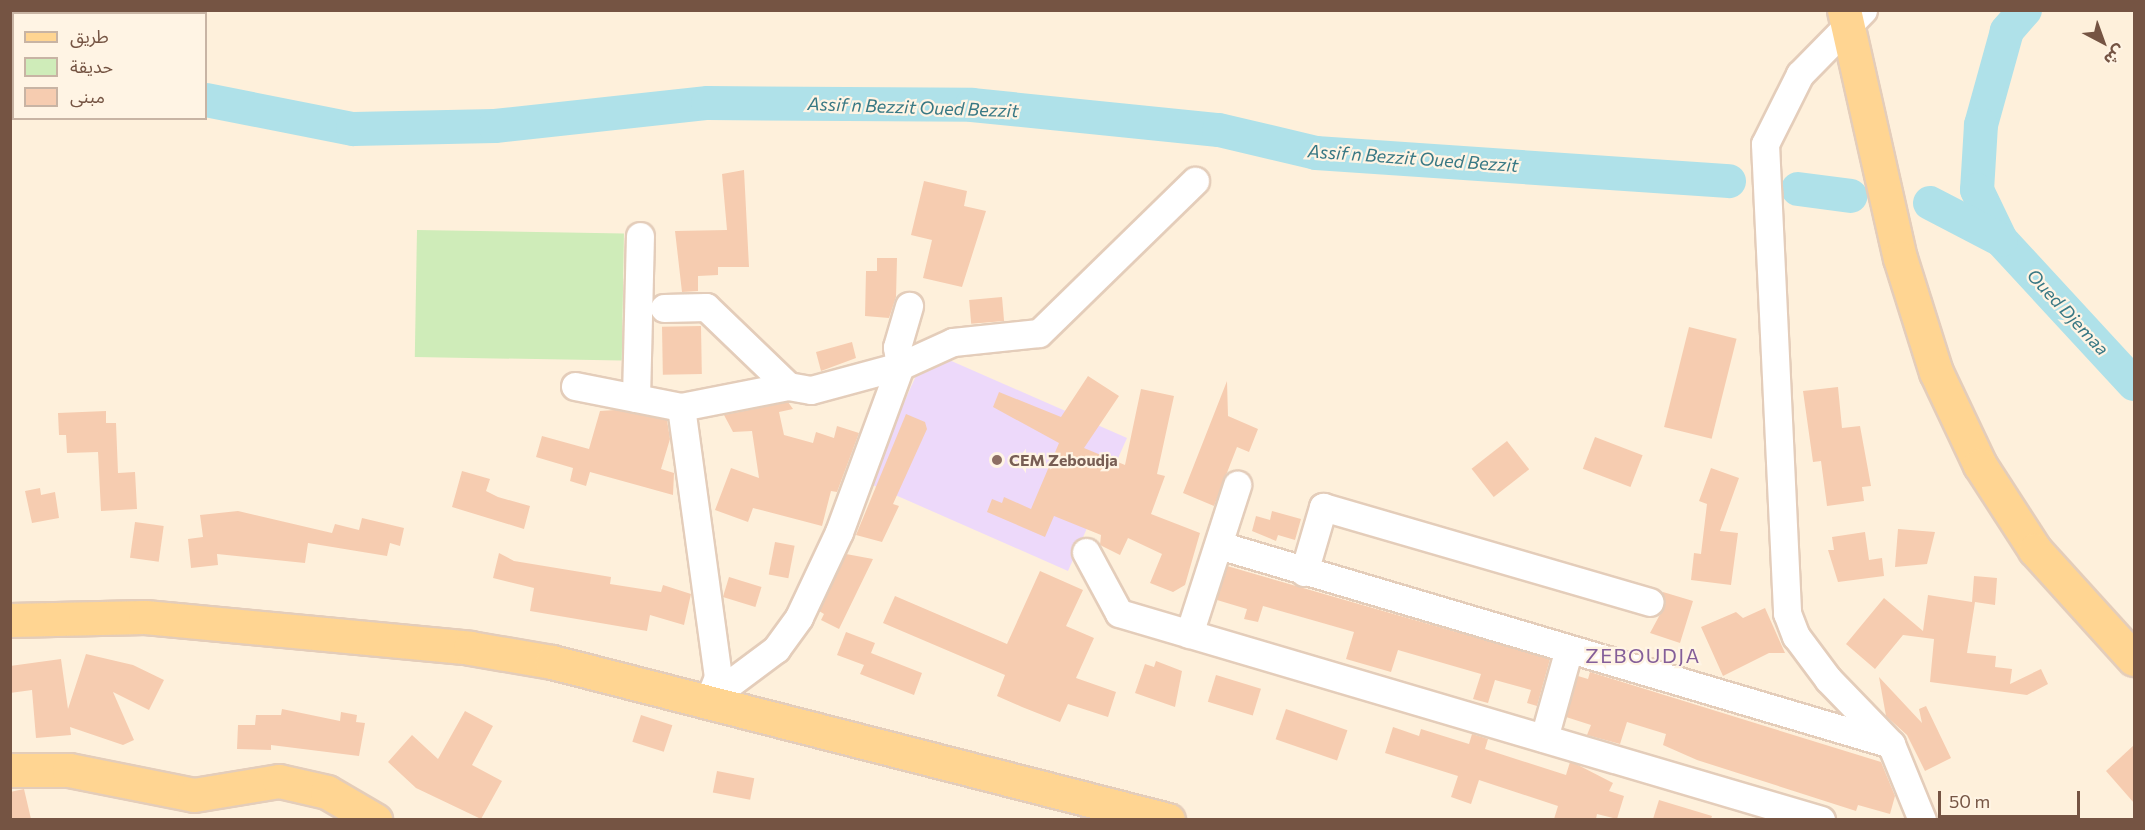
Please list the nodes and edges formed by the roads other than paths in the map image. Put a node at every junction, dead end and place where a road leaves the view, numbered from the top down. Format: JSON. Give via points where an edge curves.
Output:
{"nodes":[{"id":1,"x":1851,"y":15,"type":"edge"},
{"id":2,"x":1195,"y":181,"type":"dead end"},
{"id":3,"x":640,"y":236,"type":"dead end"},
{"id":4,"x":909,"y":306,"type":"dead end"},
{"id":5,"x":664,"y":308,"type":"dead end"},
{"id":6,"x":900,"y":366,"type":"junction"},
{"id":7,"x":575,"y":386,"type":"dead end"},
{"id":8,"x":788,"y":386,"type":"junction"},
{"id":9,"x":636,"y":398,"type":"junction"},
{"id":10,"x":681,"y":407,"type":"junction"},
{"id":11,"x":1237,"y":485,"type":"dead end"},
{"id":12,"x":1219,"y":546,"type":"junction"},
{"id":13,"x":1086,"y":552,"type":"dead end"},
{"id":14,"x":1304,"y":572,"type":"junction"},
{"id":15,"x":1649,"y":602,"type":"dead end"},
{"id":16,"x":10,"y":620,"type":"edge"},
{"id":17,"x":1189,"y":634,"type":"junction"},
{"id":18,"x":1568,"y":651,"type":"junction"},
{"id":19,"x":2134,"y":659,"type":"edge"},
{"id":20,"x":709,"y":699,"type":"junction"},
{"id":21,"x":1544,"y":738,"type":"junction"},
{"id":22,"x":1891,"y":744,"type":"junction"},
{"id":23,"x":10,"y":770,"type":"edge"},
{"id":24,"x":375,"y":819,"type":"edge"},
{"id":25,"x":1168,"y":819,"type":"edge"},
{"id":26,"x":1821,"y":819,"type":"edge"},
{"id":27,"x":1922,"y":819,"type":"edge"}],
"edges":[{"from":1,"to":19,"type":"main road","via":[[1900,258],[1936,372],[1980,465],[2035,550]]},
{"from":1,"to":22,"type":"street","via":[[1786,94],[1765,144],[1787,613],[1796,636],[1828,679]]},
{"from":2,"to":6,"type":"street","via":[[1039,333],[953,342]]},
{"from":3,"to":9,"type":"street"},
{"from":4,"to":6,"type":"street","via":[[897,347]]},
{"from":5,"to":8,"type":"street","via":[[706,307]]},
{"from":6,"to":8,"type":"street","via":[[811,390]]},
{"from":6,"to":20,"type":"street","via":[[839,532],[799,617],[776,650]]},
{"from":7,"to":9,"type":"street"},
{"from":8,"to":10,"type":"street"},
{"from":9,"to":10,"type":"street"},
{"from":10,"to":20,"type":"street","via":[[718,677]]},
{"from":11,"to":12,"type":"street"},
{"from":12,"to":14,"type":"street"},
{"from":12,"to":17,"type":"street"},
{"from":13,"to":17,"type":"street","via":[[1119,613]]},
{"from":14,"to":15,"type":"street","via":[[1323,507]]},
{"from":14,"to":18,"type":"street"},
{"from":16,"to":20,"type":"main road","via":[[145,617],[470,648]]},
{"from":17,"to":21,"type":"street"},
{"from":18,"to":21,"type":"street"},
{"from":18,"to":22,"type":"street"},
{"from":20,"to":25,"type":"main road"},
{"from":21,"to":26,"type":"street"},
{"from":22,"to":27,"type":"street"},
{"from":23,"to":24,"type":"main road","via":[[69,770],[194,795],[279,781],[327,792]]}]}
